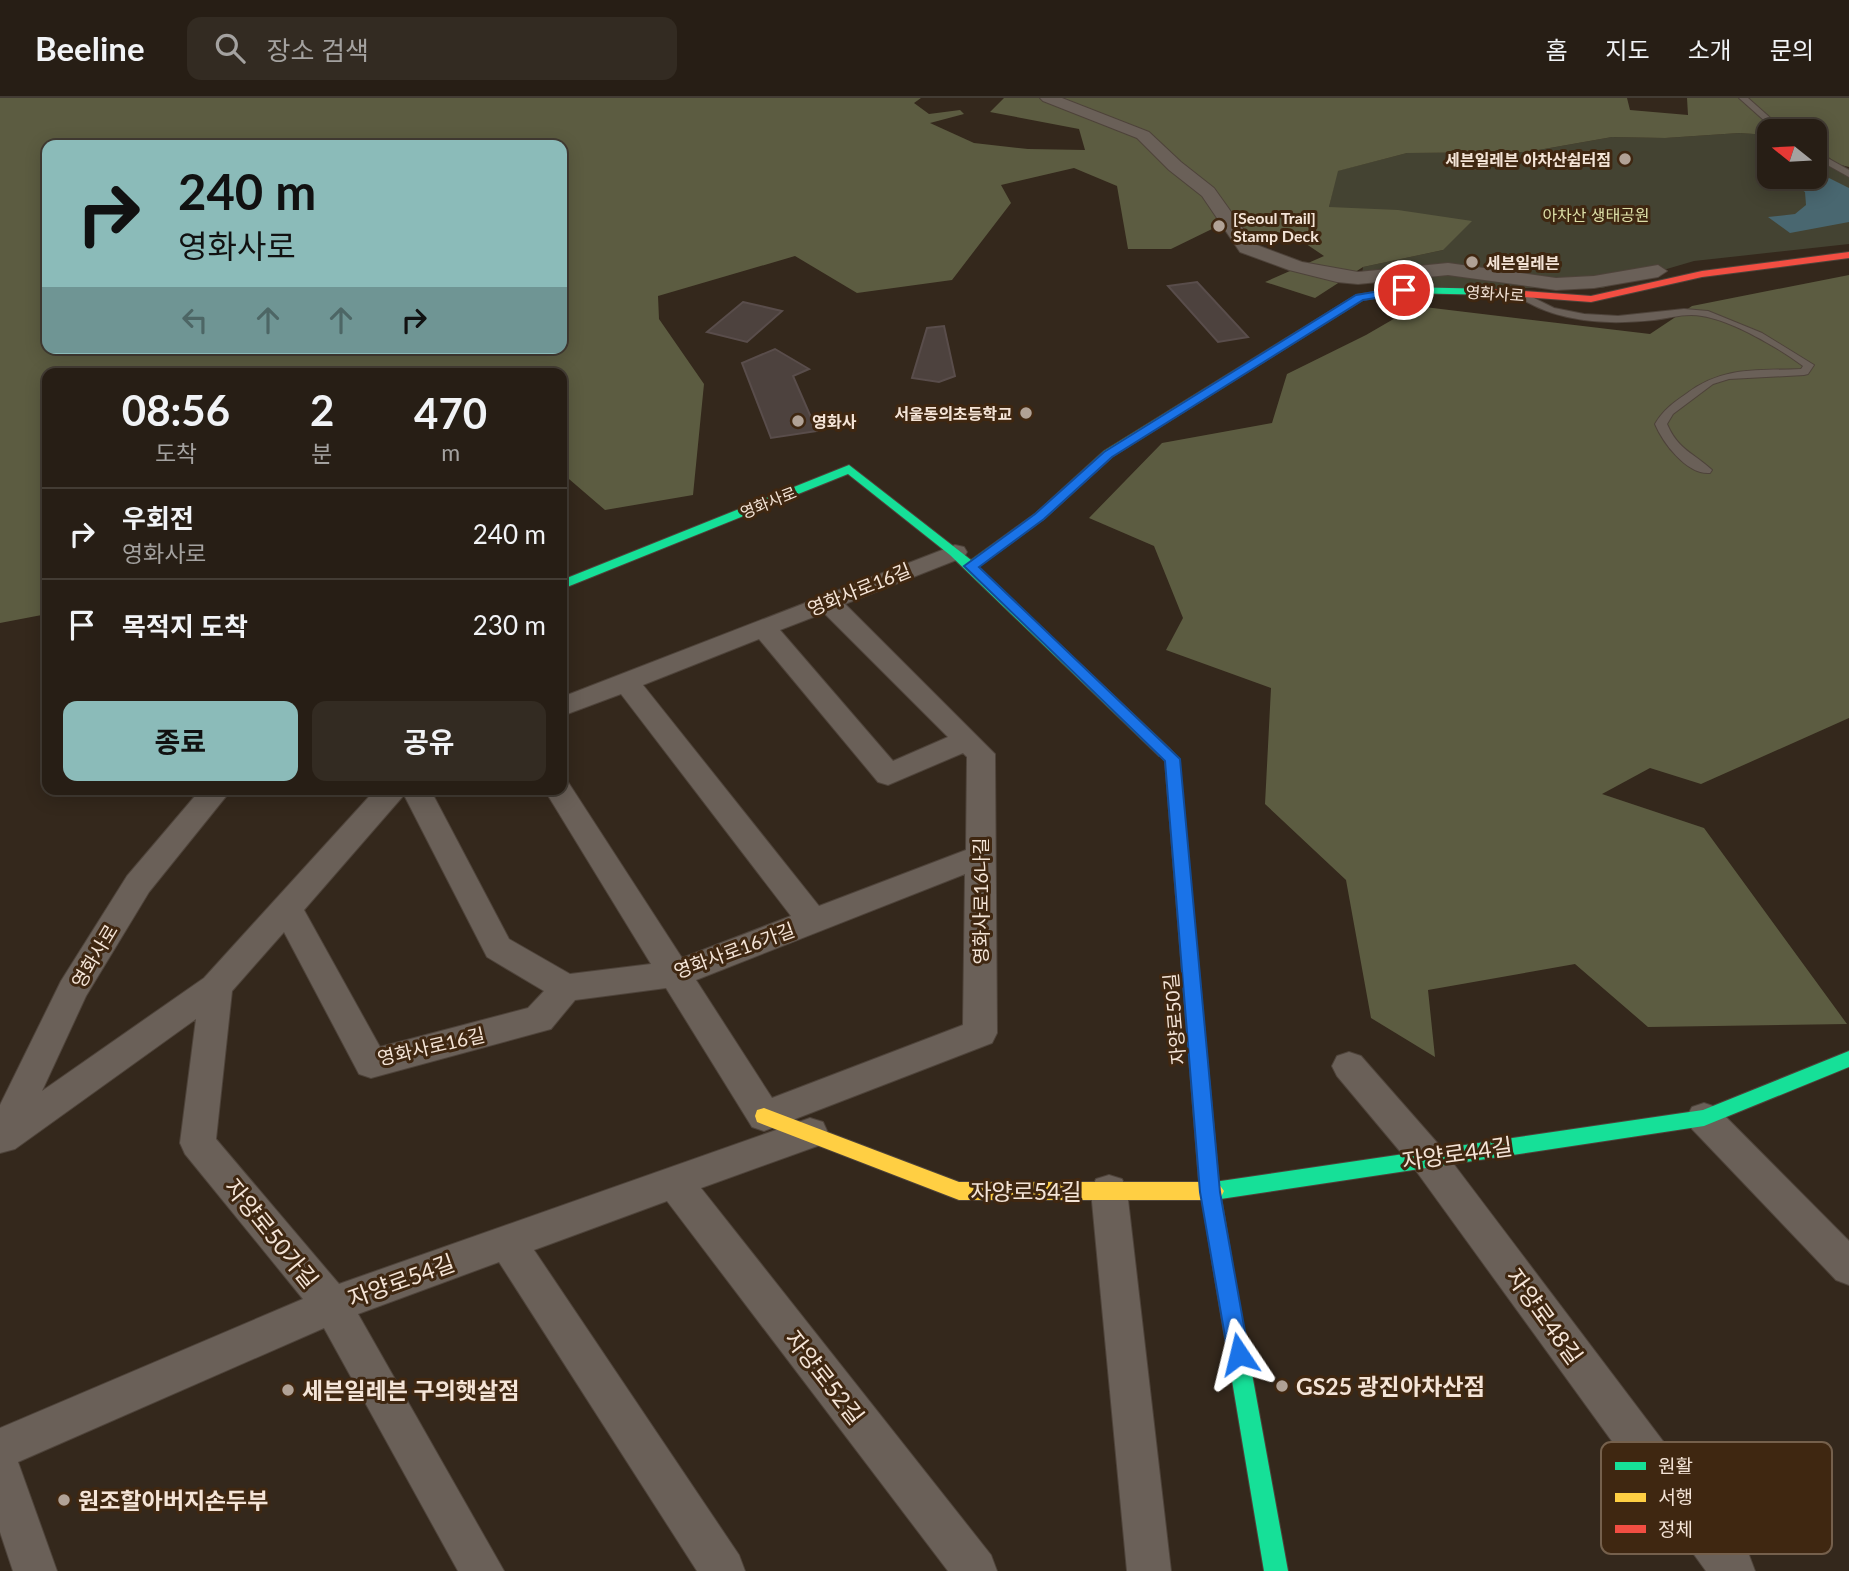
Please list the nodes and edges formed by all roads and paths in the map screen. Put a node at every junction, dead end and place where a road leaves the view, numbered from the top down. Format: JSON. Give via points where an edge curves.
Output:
{"nodes":[{"id":1,"x":1048,"y":98,"type":"edge"},
{"id":2,"x":1743,"y":98,"type":"edge"},
{"id":3,"x":1767,"y":119,"type":"edge"},
{"id":4,"x":1827,"y":161,"type":"edge"},
{"id":5,"x":1849,"y":174,"type":"edge"},
{"id":6,"x":1845,"y":257,"type":"edge"},
{"id":7,"x":1658,"y":271,"type":"dead end"},
{"id":8,"x":1522,"y":295,"type":"junction"},
{"id":9,"x":1706,"y":470,"type":"dead end"},
{"id":10,"x":963,"y":559,"type":"junction"},
{"id":11,"x":567,"y":583,"type":"edge"},
{"id":12,"x":828,"y":601,"type":"junction"},
{"id":13,"x":763,"y":627,"type":"junction"},
{"id":14,"x":626,"y":682,"type":"junction"},
{"id":15,"x":567,"y":705,"type":"edge"},
{"id":16,"x":967,"y":740,"type":"junction"},
{"id":17,"x":213,"y":795,"type":"edge"},
{"id":18,"x":388,"y":795,"type":"edge"},
{"id":19,"x":418,"y":795,"type":"edge"},
{"id":20,"x":562,"y":795,"type":"edge"},
{"id":21,"x":980,"y":856,"type":"junction"},
{"id":22,"x":287,"y":908,"type":"junction"},
{"id":23,"x":813,"y":920,"type":"junction"},
{"id":24,"x":675,"y":974,"type":"junction"},
{"id":25,"x":216,"y":987,"type":"junction"},
{"id":26,"x":566,"y":988,"type":"junction"},
{"id":27,"x":1849,"y":1059,"type":"edge"},
{"id":28,"x":1349,"y":1066,"type":"dead end"},
{"id":29,"x":764,"y":1116,"type":"junction"},
{"id":30,"x":1703,"y":1118,"type":"junction"},
{"id":31,"x":810,"y":1133,"type":"junction"},
{"id":32,"x":1,"y":1140,"type":"edge"},
{"id":33,"x":1427,"y":1157,"type":"junction"},
{"id":34,"x":674,"y":1182,"type":"junction"},
{"id":35,"x":1109,"y":1192,"type":"junction"},
{"id":36,"x":1210,"y":1192,"type":"junction"},
{"id":37,"x":507,"y":1242,"type":"junction"},
{"id":38,"x":1849,"y":1267,"type":"edge"},
{"id":39,"x":332,"y":1305,"type":"junction"},
{"id":40,"x":1638,"y":1442,"type":"edge"},
{"id":41,"x":0,"y":1449,"type":"edge"},
{"id":42,"x":0,"y":1469,"type":"edge"},
{"id":43,"x":1720,"y":1554,"type":"edge"},
{"id":44,"x":35,"y":1571,"type":"edge"},
{"id":45,"x":482,"y":1571,"type":"edge"},
{"id":46,"x":723,"y":1571,"type":"edge"},
{"id":47,"x":975,"y":1571,"type":"edge"},
{"id":48,"x":1149,"y":1571,"type":"edge"},
{"id":49,"x":1276,"y":1571,"type":"edge"},
{"id":50,"x":1733,"y":1571,"type":"edge"}],
"edges":[{"from":1,"to":7,"type":"street","via":[[1143,135],[1208,192],[1247,248],[1296,266],[1358,278],[1448,269],[1556,284]]},
{"from":2,"to":3,"type":"lane"},
{"from":4,"to":5,"type":"lane"},
{"from":6,"to":8,"type":"street","name":"영화사로","via":[[1702,274],[1591,299]]},
{"from":8,"to":9,"type":"lane","via":[[1536,306],[1585,317],[1705,313],[1794,353],[1809,365],[1804,372],[1728,376],[1709,382],[1668,412],[1661,424],[1666,438],[1677,453]]},
{"from":8,"to":10,"type":"street","name":"영화사로","via":[[1404,290],[1360,297],[1108,454],[1040,516]]},
{"from":10,"to":11,"type":"street","name":"영화사로","via":[[849,469]]},
{"from":10,"to":12,"type":"street","name":"영화사로16길"},
{"from":10,"to":36,"type":"street","name":"자양로50길","via":[[1172,759]]},
{"from":12,"to":13,"type":"street","name":"영화사로16길"},
{"from":12,"to":16,"type":"street","name":"영화사로16나길"},
{"from":13,"to":14,"type":"street","name":"영화사로16길"},
{"from":13,"to":16,"type":"street","via":[[888,775]]},
{"from":14,"to":15,"type":"street","name":"영화사로16길"},
{"from":14,"to":23,"type":"street"},
{"from":16,"to":21,"type":"street","name":"영화사로16나길","via":[[981,754]]},
{"from":17,"to":32,"type":"street","name":"영화사로","via":[[138,884],[73,990]]},
{"from":18,"to":22,"type":"street"},
{"from":19,"to":26,"type":"street","via":[[498,948]]},
{"from":20,"to":24,"type":"street"},
{"from":21,"to":23,"type":"street","name":"영화사로16가길"},
{"from":21,"to":29,"type":"street","name":"영화사로16나길","via":[[980,1033]]},
{"from":22,"to":25,"type":"street"},
{"from":22,"to":26,"type":"street","name":"영화사로16길","via":[[371,1064],[539,1018]]},
{"from":23,"to":24,"type":"street","name":"영화사로16가길"},
{"from":24,"to":26,"type":"street","name":"영화사로16가길"},
{"from":24,"to":29,"type":"street"},
{"from":25,"to":32,"type":"street"},
{"from":25,"to":39,"type":"street","name":"자양로50가길","via":[[198,1143]]},
{"from":27,"to":30,"type":"street","name":"자양로44길"},
{"from":28,"to":33,"type":"street","name":"자양로48길"},
{"from":29,"to":31,"type":"street","name":"자양로54길"},
{"from":30,"to":33,"type":"street","name":"자양로44길"},
{"from":30,"to":38,"type":"street"},
{"from":31,"to":34,"type":"street","name":"자양로54길"},
{"from":31,"to":35,"type":"street","name":"자양로54길","via":[[959,1191]]},
{"from":33,"to":36,"type":"street","name":"자양로44길"},
{"from":33,"to":40,"type":"street","name":"자양로48길"},
{"from":34,"to":37,"type":"street","name":"자양로54길"},
{"from":34,"to":47,"type":"street","name":"자양로52길"},
{"from":35,"to":36,"type":"street","name":"자양로54길"},
{"from":35,"to":48,"type":"street"},
{"from":36,"to":49,"type":"street","name":"자양로50길"},
{"from":37,"to":39,"type":"street","name":"자양로54길"},
{"from":37,"to":46,"type":"street"},
{"from":39,"to":41,"type":"street","name":"자양로54길"},
{"from":39,"to":45,"type":"street","name":"자양로50가길"},
{"from":42,"to":44,"type":"street"},
{"from":43,"to":50,"type":"street","name":"자양로48길"}]}
